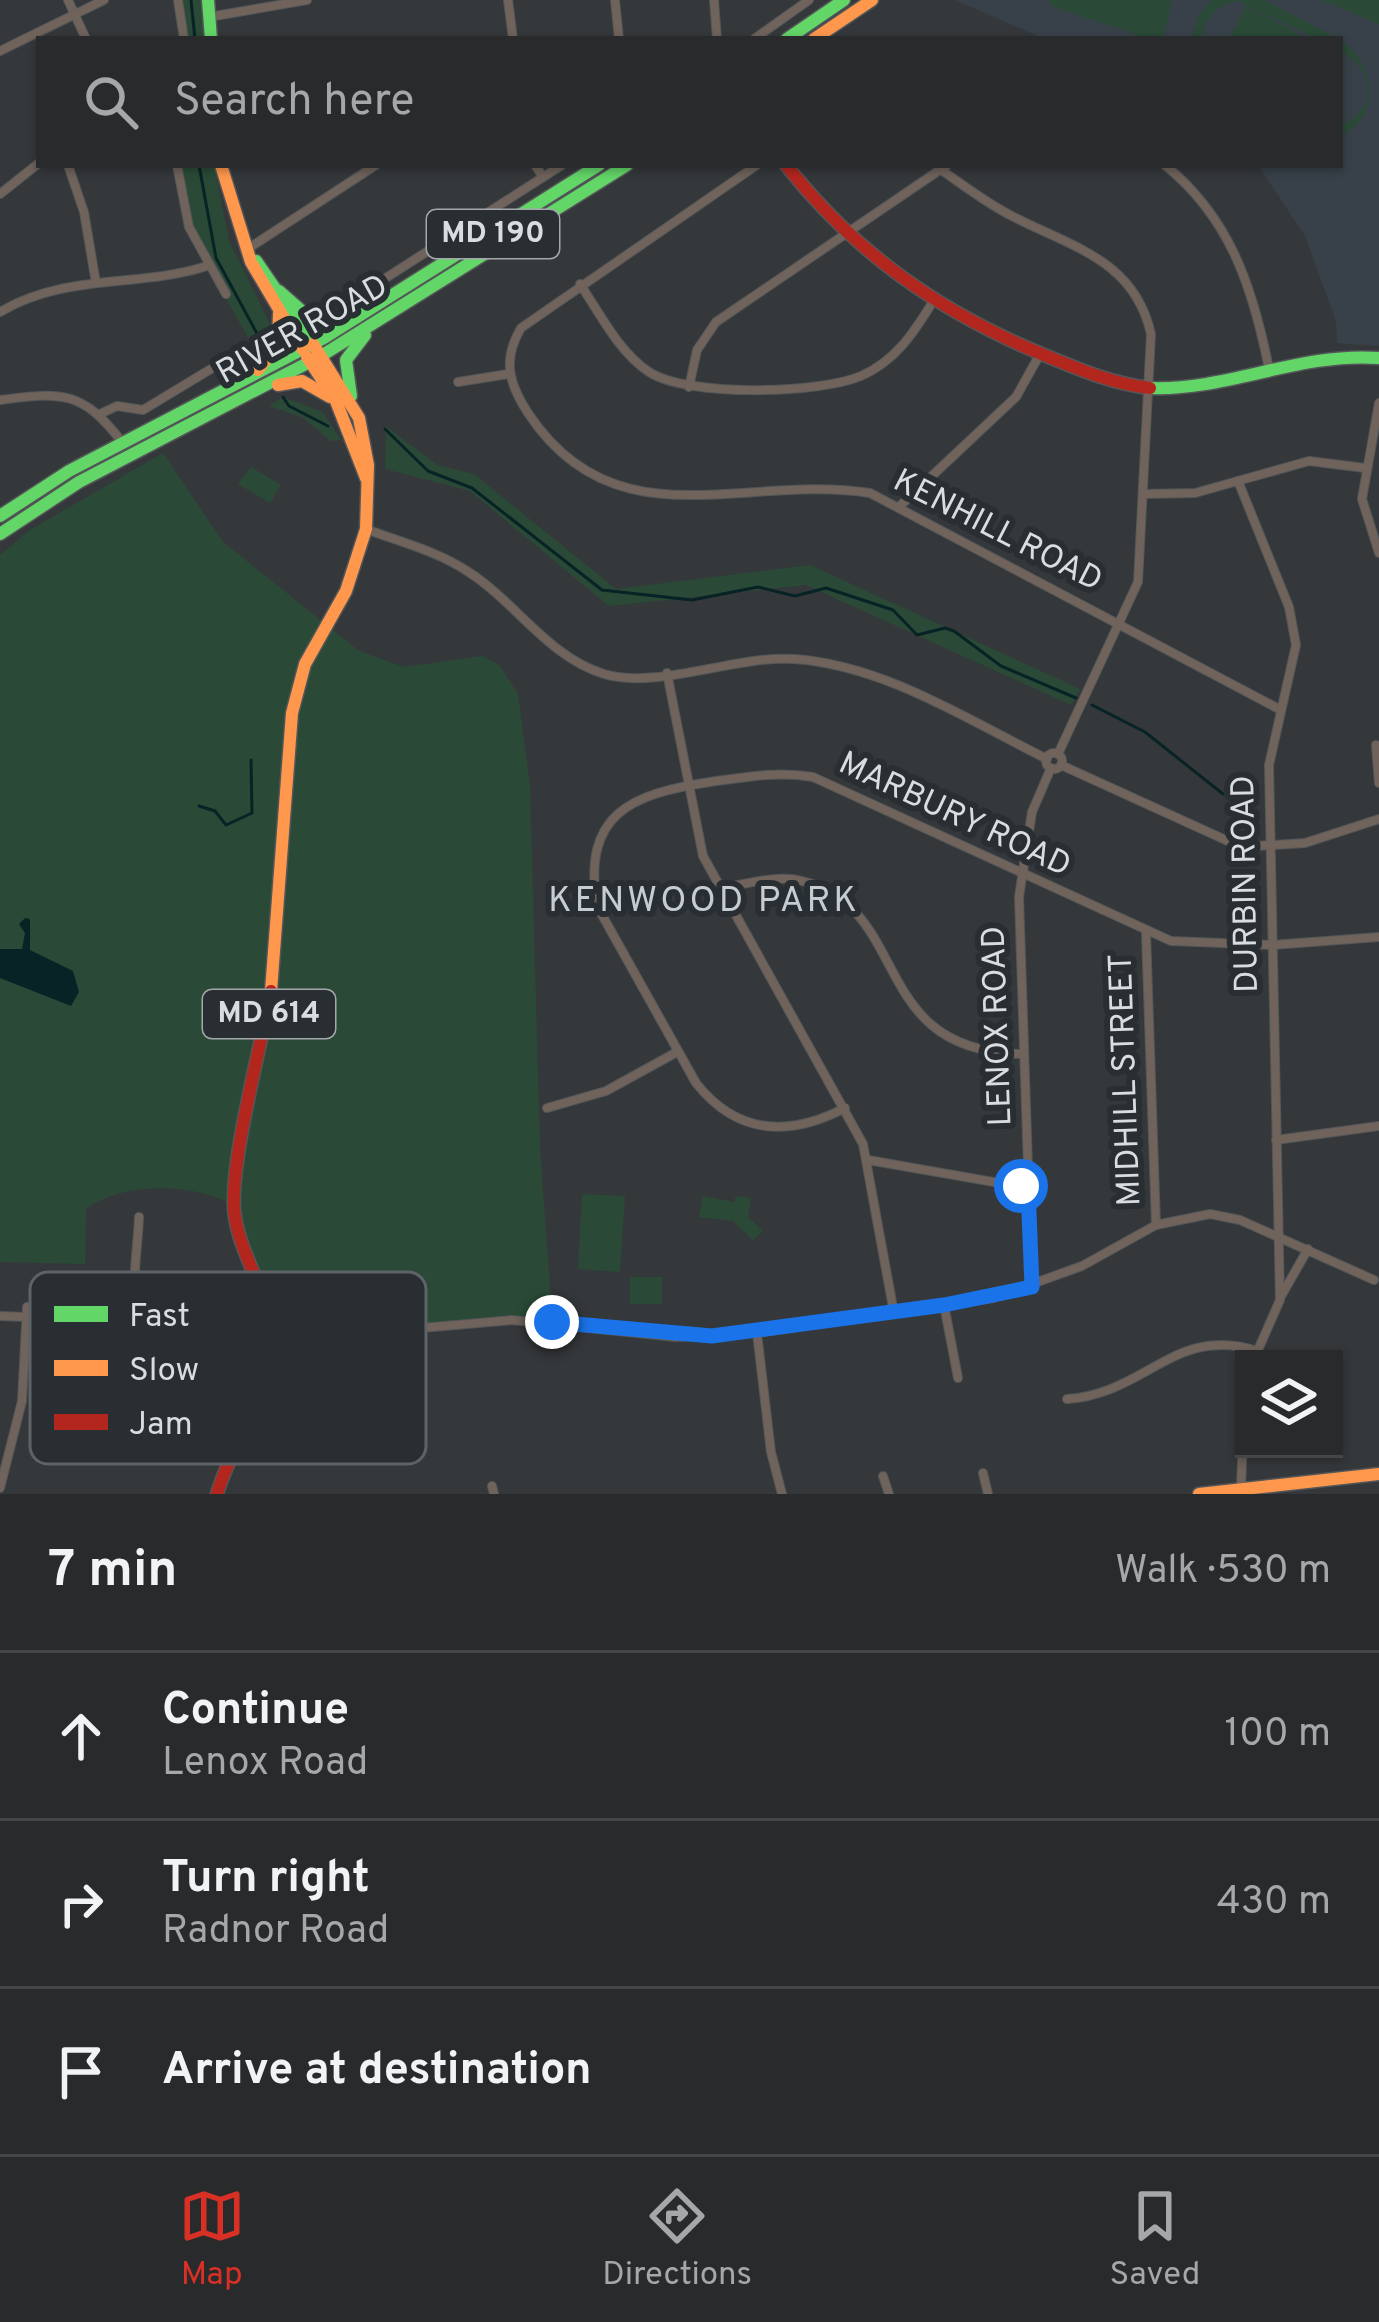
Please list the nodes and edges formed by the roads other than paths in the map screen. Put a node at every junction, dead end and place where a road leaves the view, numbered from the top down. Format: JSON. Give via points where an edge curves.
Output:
{"nodes":[{"id":1,"x":68,"y":0,"type":"edge"},
{"id":2,"x":104,"y":0,"type":"edge"},
{"id":3,"x":178,"y":0,"type":"edge"},
{"id":4,"x":208,"y":0,"type":"edge"},
{"id":5,"x":307,"y":0,"type":"edge"},
{"id":6,"x":508,"y":0,"type":"edge"},
{"id":7,"x":615,"y":0,"type":"edge"},
{"id":8,"x":714,"y":0,"type":"edge"},
{"id":9,"x":809,"y":0,"type":"edge"},
{"id":10,"x":844,"y":0,"type":"edge"},
{"id":11,"x":872,"y":0,"type":"edge"},
{"id":12,"x":75,"y":14,"type":"junction"},
{"id":13,"x":209,"y":17,"type":"junction"},
{"id":14,"x":85,"y":36,"type":"edge"},
{"id":15,"x":184,"y":36,"type":"edge"},
{"id":16,"x":211,"y":36,"type":"edge"},
{"id":17,"x":513,"y":36,"type":"edge"},
{"id":18,"x":620,"y":36,"type":"edge"},
{"id":19,"x":718,"y":36,"type":"edge"},
{"id":20,"x":758,"y":36,"type":"edge"},
{"id":21,"x":791,"y":36,"type":"edge"},
{"id":22,"x":818,"y":36,"type":"edge"},
{"id":23,"x":0,"y":51,"type":"edge"},
{"id":24,"x":36,"y":165,"type":"edge"},
{"id":25,"x":69,"y":168,"type":"edge"},
{"id":26,"x":177,"y":168,"type":"edge"},
{"id":27,"x":221,"y":168,"type":"edge"},
{"id":28,"x":371,"y":168,"type":"edge"},
{"id":29,"x":537,"y":168,"type":"edge"},
{"id":30,"x":557,"y":168,"type":"edge"},
{"id":31,"x":594,"y":168,"type":"edge"},
{"id":32,"x":622,"y":168,"type":"edge"},
{"id":33,"x":753,"y":168,"type":"edge"},
{"id":34,"x":789,"y":168,"type":"edge"},
{"id":35,"x":942,"y":168,"type":"edge"},
{"id":36,"x":944,"y":168,"type":"edge"},
{"id":37,"x":1169,"y":168,"type":"edge"},
{"id":38,"x":542,"y":177,"type":"junction"},
{"id":39,"x":0,"y":194,"type":"edge"},
{"id":40,"x":844,"y":233,"type":"junction"},
{"id":41,"x":246,"y":250,"type":"junction"},
{"id":42,"x":207,"y":266,"type":"junction"},
{"id":43,"x":96,"y":283,"type":"junction"},
{"id":44,"x":580,"y":284,"type":"junction"},
{"id":45,"x":278,"y":291,"type":"junction"},
{"id":46,"x":364,"y":292,"type":"dead end"},
{"id":47,"x":226,"y":294,"type":"dead end"},
{"id":48,"x":932,"y":303,"type":"junction"},
{"id":49,"x":400,"y":308,"type":"junction"},
{"id":50,"x":0,"y":312,"type":"edge"},
{"id":51,"x":364,"y":313,"type":"junction"},
{"id":52,"x":279,"y":314,"type":"junction"},
{"id":53,"x":239,"y":352,"type":"dead end"},
{"id":54,"x":312,"y":353,"type":"junction"},
{"id":55,"x":1040,"y":354,"type":"junction"},
{"id":56,"x":1379,"y":358,"type":"edge"},
{"id":57,"x":1268,"y":364,"type":"junction"},
{"id":58,"x":508,"y":374,"type":"junction"},
{"id":59,"x":250,"y":377,"type":"junction"},
{"id":60,"x":458,"y":382,"type":"dead end"},
{"id":61,"x":689,"y":387,"type":"junction"},
{"id":62,"x":1149,"y":388,"type":"junction"},
{"id":63,"x":243,"y":397,"type":"junction"},
{"id":64,"x":0,"y":400,"type":"edge"},
{"id":65,"x":336,"y":401,"type":"junction"},
{"id":66,"x":1379,"y":404,"type":"edge"},
{"id":67,"x":100,"y":414,"type":"junction"},
{"id":68,"x":359,"y":418,"type":"junction"},
{"id":69,"x":122,"y":443,"type":"junction"},
{"id":70,"x":1365,"y":468,"type":"junction"},
{"id":71,"x":367,"y":479,"type":"junction"},
{"id":72,"x":1238,"y":481,"type":"junction"},
{"id":73,"x":1143,"y":494,"type":"junction"},
{"id":74,"x":902,"y":505,"type":"junction"},
{"id":75,"x":0,"y":516,"type":"edge"},
{"id":76,"x":366,"y":529,"type":"junction"},
{"id":77,"x":0,"y":534,"type":"edge"},
{"id":78,"x":1379,"y":553,"type":"edge"},
{"id":79,"x":1121,"y":623,"type":"junction"},
{"id":80,"x":667,"y":673,"type":"junction"},
{"id":81,"x":1280,"y":709,"type":"junction"},
{"id":82,"x":1376,"y":746,"type":"dead end"},
{"id":83,"x":1053,"y":764,"type":"junction"},
{"id":84,"x":1379,"y":783,"type":"edge"},
{"id":85,"x":686,"y":786,"type":"junction"},
{"id":86,"x":1379,"y":819,"type":"edge"},
{"id":87,"x":1269,"y":846,"type":"junction"},
{"id":88,"x":1020,"y":873,"type":"junction"},
{"id":89,"x":718,"y":889,"type":"junction"},
{"id":90,"x":1146,"y":933,"type":"junction"},
{"id":91,"x":1379,"y":937,"type":"edge"},
{"id":92,"x":1272,"y":945,"type":"junction"},
{"id":93,"x":677,"y":1052,"type":"junction"},
{"id":94,"x":1024,"y":1054,"type":"junction"},
{"id":95,"x":547,"y":1108,"type":"dead end"},
{"id":96,"x":844,"y":1108,"type":"junction"},
{"id":97,"x":1379,"y":1126,"type":"edge"},
{"id":98,"x":1276,"y":1140,"type":"junction"},
{"id":99,"x":868,"y":1160,"type":"junction"},
{"id":100,"x":1028,"y":1187,"type":"junction"},
{"id":101,"x":139,"y":1217,"type":"dead end"},
{"id":102,"x":1156,"y":1225,"type":"junction"},
{"id":103,"x":1278,"y":1236,"type":"junction"},
{"id":104,"x":1308,"y":1249,"type":"junction"},
{"id":105,"x":137,"y":1272,"type":"edge"},
{"id":106,"x":249,"y":1272,"type":"edge"},
{"id":107,"x":1375,"y":1280,"type":"dead end"},
{"id":108,"x":1032,"y":1287,"type":"junction"},
{"id":109,"x":1280,"y":1300,"type":"junction"},
{"id":110,"x":944,"y":1305,"type":"junction"},
{"id":111,"x":894,"y":1313,"type":"junction"},
{"id":112,"x":0,"y":1316,"type":"edge"},
{"id":113,"x":426,"y":1328,"type":"edge"},
{"id":114,"x":757,"y":1333,"type":"junction"},
{"id":115,"x":1245,"y":1350,"type":"edge"},
{"id":116,"x":1257,"y":1350,"type":"edge"},
{"id":117,"x":958,"y":1378,"type":"dead end"},
{"id":118,"x":1067,"y":1399,"type":"dead end"},
{"id":119,"x":0,"y":1428,"type":"edge"},
{"id":120,"x":15,"y":1430,"type":"junction"},
{"id":121,"x":1242,"y":1458,"type":"edge"},
{"id":122,"x":229,"y":1464,"type":"edge"},
{"id":123,"x":982,"y":1473,"type":"dead end"},
{"id":124,"x":1379,"y":1474,"type":"edge"},
{"id":125,"x":883,"y":1476,"type":"dead end"},
{"id":126,"x":1241,"y":1486,"type":"junction"},
{"id":127,"x":1292,"y":1487,"type":"edge"},
{"id":128,"x":0,"y":1488,"type":"edge"},
{"id":129,"x":217,"y":1494,"type":"edge"},
{"id":130,"x":782,"y":1494,"type":"edge"},
{"id":131,"x":889,"y":1494,"type":"edge"},
{"id":132,"x":988,"y":1494,"type":"edge"},
{"id":133,"x":1199,"y":1494,"type":"edge"}],
"edges":[{"from":1,"to":12,"type":"street"},
{"from":2,"to":12,"type":"street"},
{"from":3,"to":15,"type":"street"},
{"from":4,"to":13,"type":"main road"},
{"from":5,"to":13,"type":"street"},
{"from":6,"to":17,"type":"street"},
{"from":7,"to":18,"type":"street"},
{"from":8,"to":19,"type":"street"},
{"from":9,"to":20,"type":"street"},
{"from":10,"to":21,"type":"main road"},
{"from":11,"to":22,"type":"main road"},
{"from":12,"to":14,"type":"street"},
{"from":12,"to":23,"type":"street"},
{"from":13,"to":16,"type":"main road"},
{"from":24,"to":39,"type":"street"},
{"from":25,"to":43,"type":"street"},
{"from":26,"to":42,"type":"street","via":[[182,206]]},
{"from":27,"to":41,"type":"main road","number":"MD 614"},
{"from":28,"to":41,"type":"street"},
{"from":29,"to":38,"type":"street"},
{"from":30,"to":38,"type":"street"},
{"from":31,"to":51,"type":"main road","name":"RIVER ROAD","number":"MD 190"},
{"from":32,"to":49,"type":"main road","name":"RIVER ROAD","number":"MD 190"},
{"from":33,"to":44,"type":"street"},
{"from":34,"to":40,"type":"main road"},
{"from":35,"to":40,"type":"street"},
{"from":36,"to":62,"type":"street","via":[[1011,216],[1118,270],[1146,311]]},
{"from":37,"to":57,"type":"street","via":[[1205,204],[1239,258]]},
{"from":38,"to":46,"type":"street"},
{"from":40,"to":48,"type":"main road"},
{"from":40,"to":61,"type":"street","via":[[716,322],[697,350]]},
{"from":41,"to":45,"type":"main road","number":"MD 614"},
{"from":41,"to":52,"type":"main road","number":"MD 614"},
{"from":42,"to":43,"type":"street"},
{"from":42,"to":47,"type":"street"},
{"from":43,"to":50,"type":"street","via":[[60,286]]},
{"from":44,"to":58,"type":"street","via":[[520,328]]},
{"from":44,"to":61,"type":"street","via":[[634,359]]},
{"from":45,"to":51,"type":"main road","via":[[313,321]]},
{"from":45,"to":54,"type":"main road","number":"MD 614"},
{"from":48,"to":55,"type":"main road"},
{"from":48,"to":61,"type":"street","via":[[903,347],[861,376],[815,385]]},
{"from":49,"to":54,"type":"main road","name":"RIVER ROAD","number":"MD 190"},
{"from":49,"to":68,"type":"main road","via":[[346,360]]},
{"from":51,"to":54,"type":"main road","name":"RIVER ROAD","number":"MD 190"},
{"from":52,"to":54,"type":"main road","number":"MD 614"},
{"from":52,"to":59,"type":"main road","via":[[278,344]]},
{"from":53,"to":67,"type":"street","name":"RIVER ROAD","via":[[143,410],[117,406]]},
{"from":54,"to":59,"type":"main road","name":"RIVER ROAD","number":"MD 190"},
{"from":54,"to":63,"type":"main road","name":"RIVER ROAD","number":"MD 190"},
{"from":54,"to":65,"type":"main road","number":"MD 614"},
{"from":54,"to":68,"type":"main road","number":"MD 614"},
{"from":55,"to":62,"type":"main road"},
{"from":55,"to":74,"type":"street","via":[[1016,397]]},
{"from":56,"to":57,"type":"main road","via":[[1330,354]]},
{"from":57,"to":62,"type":"main road","via":[[1192,386]]},
{"from":58,"to":60,"type":"street"},
{"from":58,"to":74,"type":"street","name":"KENHILL ROAD","via":[[552,444],[624,488],[683,499],[827,486]]},
{"from":59,"to":69,"type":"main road","name":"RIVER ROAD","number":"MD 190"},
{"from":62,"to":73,"type":"street"},
{"from":63,"to":65,"type":"main road","via":[[302,381]]},
{"from":63,"to":77,"type":"main road","name":"RIVER ROAD","number":"MD 190","via":[[79,482]]},
{"from":64,"to":67,"type":"street","via":[[58,394]]},
{"from":65,"to":71,"type":"main road","number":"MD 614"},
{"from":66,"to":70,"type":"street"},
{"from":67,"to":69,"type":"street"},
{"from":68,"to":71,"type":"main road","number":"MD 614"},
{"from":69,"to":75,"type":"main road","name":"RIVER ROAD","number":"MD 190"},
{"from":70,"to":72,"type":"street","via":[[1309,461]]},
{"from":70,"to":78,"type":"street","via":[[1362,499]]},
{"from":71,"to":76,"type":"main road","number":"MD 614"},
{"from":72,"to":73,"type":"street","via":[[1195,493]]},
{"from":72,"to":81,"type":"street","name":"DURBIN ROAD","via":[[1294,627]]},
{"from":73,"to":79,"type":"street","via":[[1138,582]]},
{"from":74,"to":79,"type":"street","name":"KENHILL ROAD"},
{"from":76,"to":80,"type":"street","via":[[468,571],[586,667],[622,677]]},
{"from":76,"to":106,"type":"main road","number":"MD 614","via":[[292,712],[274,976],[235,1183],[236,1232]]},
{"from":79,"to":81,"type":"street","name":"KENHILL ROAD"},
{"from":79,"to":83,"type":"street"},
{"from":80,"to":83,"type":"street","via":[[746,660],[838,665]]},
{"from":80,"to":85,"type":"street"},
{"from":81,"to":87,"type":"street","name":"DURBIN ROAD","via":[[1269,765]]},
{"from":82,"to":84,"type":"street"},
{"from":83,"to":87,"type":"street","via":[[1218,841]]},
{"from":83,"to":88,"type":"street","name":"LENOX ROAD","via":[[1032,812]]},
{"from":85,"to":88,"type":"street","name":"MARBURY ROAD","via":[[772,773],[813,777]]},
{"from":85,"to":89,"type":"street"},
{"from":85,"to":93,"type":"street","name":"MARBURY ROAD","via":[[634,800],[616,814],[601,837],[593,879],[602,919]]},
{"from":86,"to":87,"type":"street","via":[[1325,839]]},
{"from":87,"to":92,"type":"street","name":"DURBIN ROAD"},
{"from":88,"to":90,"type":"street","name":"MARBURY ROAD"},
{"from":88,"to":94,"type":"street","name":"LENOX ROAD"},
{"from":89,"to":94,"type":"street","via":[[782,878],[827,890],[862,922],[925,1023],[975,1052]]},
{"from":89,"to":96,"type":"street"},
{"from":90,"to":92,"type":"street","name":"MARBURY ROAD","via":[[1193,945]]},
{"from":90,"to":102,"type":"street","name":"MIDHILL STREET"},
{"from":91,"to":92,"type":"street","name":"MARBURY ROAD"},
{"from":92,"to":98,"type":"street","name":"DURBIN ROAD"},
{"from":93,"to":95,"type":"street","via":[[605,1091]]},
{"from":93,"to":96,"type":"street","name":"MARBURY ROAD","via":[[709,1099],[737,1119],[783,1129]]},
{"from":94,"to":100,"type":"street","name":"LENOX ROAD"},
{"from":96,"to":99,"type":"street"},
{"from":97,"to":98,"type":"street"},
{"from":98,"to":103,"type":"street","name":"DURBIN ROAD"},
{"from":99,"to":100,"type":"street"},
{"from":99,"to":111,"type":"street"},
{"from":100,"to":108,"type":"street","name":"LENOX ROAD"},
{"from":101,"to":105,"type":"street"},
{"from":102,"to":103,"type":"street","via":[[1210,1214]]},
{"from":102,"to":108,"type":"street"},
{"from":103,"to":104,"type":"street"},
{"from":103,"to":109,"type":"street","name":"DURBIN ROAD"},
{"from":104,"to":107,"type":"street"},
{"from":104,"to":109,"type":"street","name":"DURBIN ROAD"},
{"from":108,"to":110,"type":"street"},
{"from":109,"to":116,"type":"street","name":"DURBIN ROAD"},
{"from":110,"to":111,"type":"street"},
{"from":110,"to":117,"type":"street"},
{"from":111,"to":114,"type":"street"},
{"from":112,"to":120,"type":"street","via":[[26,1312]]},
{"from":113,"to":114,"type":"street","via":[[512,1320],[676,1336]]},
{"from":114,"to":130,"type":"street"},
{"from":115,"to":118,"type":"street","via":[[1227,1341],[1198,1344],[1102,1397]]},
{"from":119,"to":120,"type":"street"},
{"from":120,"to":128,"type":"street"},
{"from":121,"to":126,"type":"street"},
{"from":122,"to":129,"type":"main road","number":"MD 614"},
{"from":123,"to":132,"type":"street"},
{"from":124,"to":127,"type":"main road"},
{"from":125,"to":131,"type":"street"},
{"from":126,"to":127,"type":"main road"},
{"from":126,"to":133,"type":"main road"}]}
